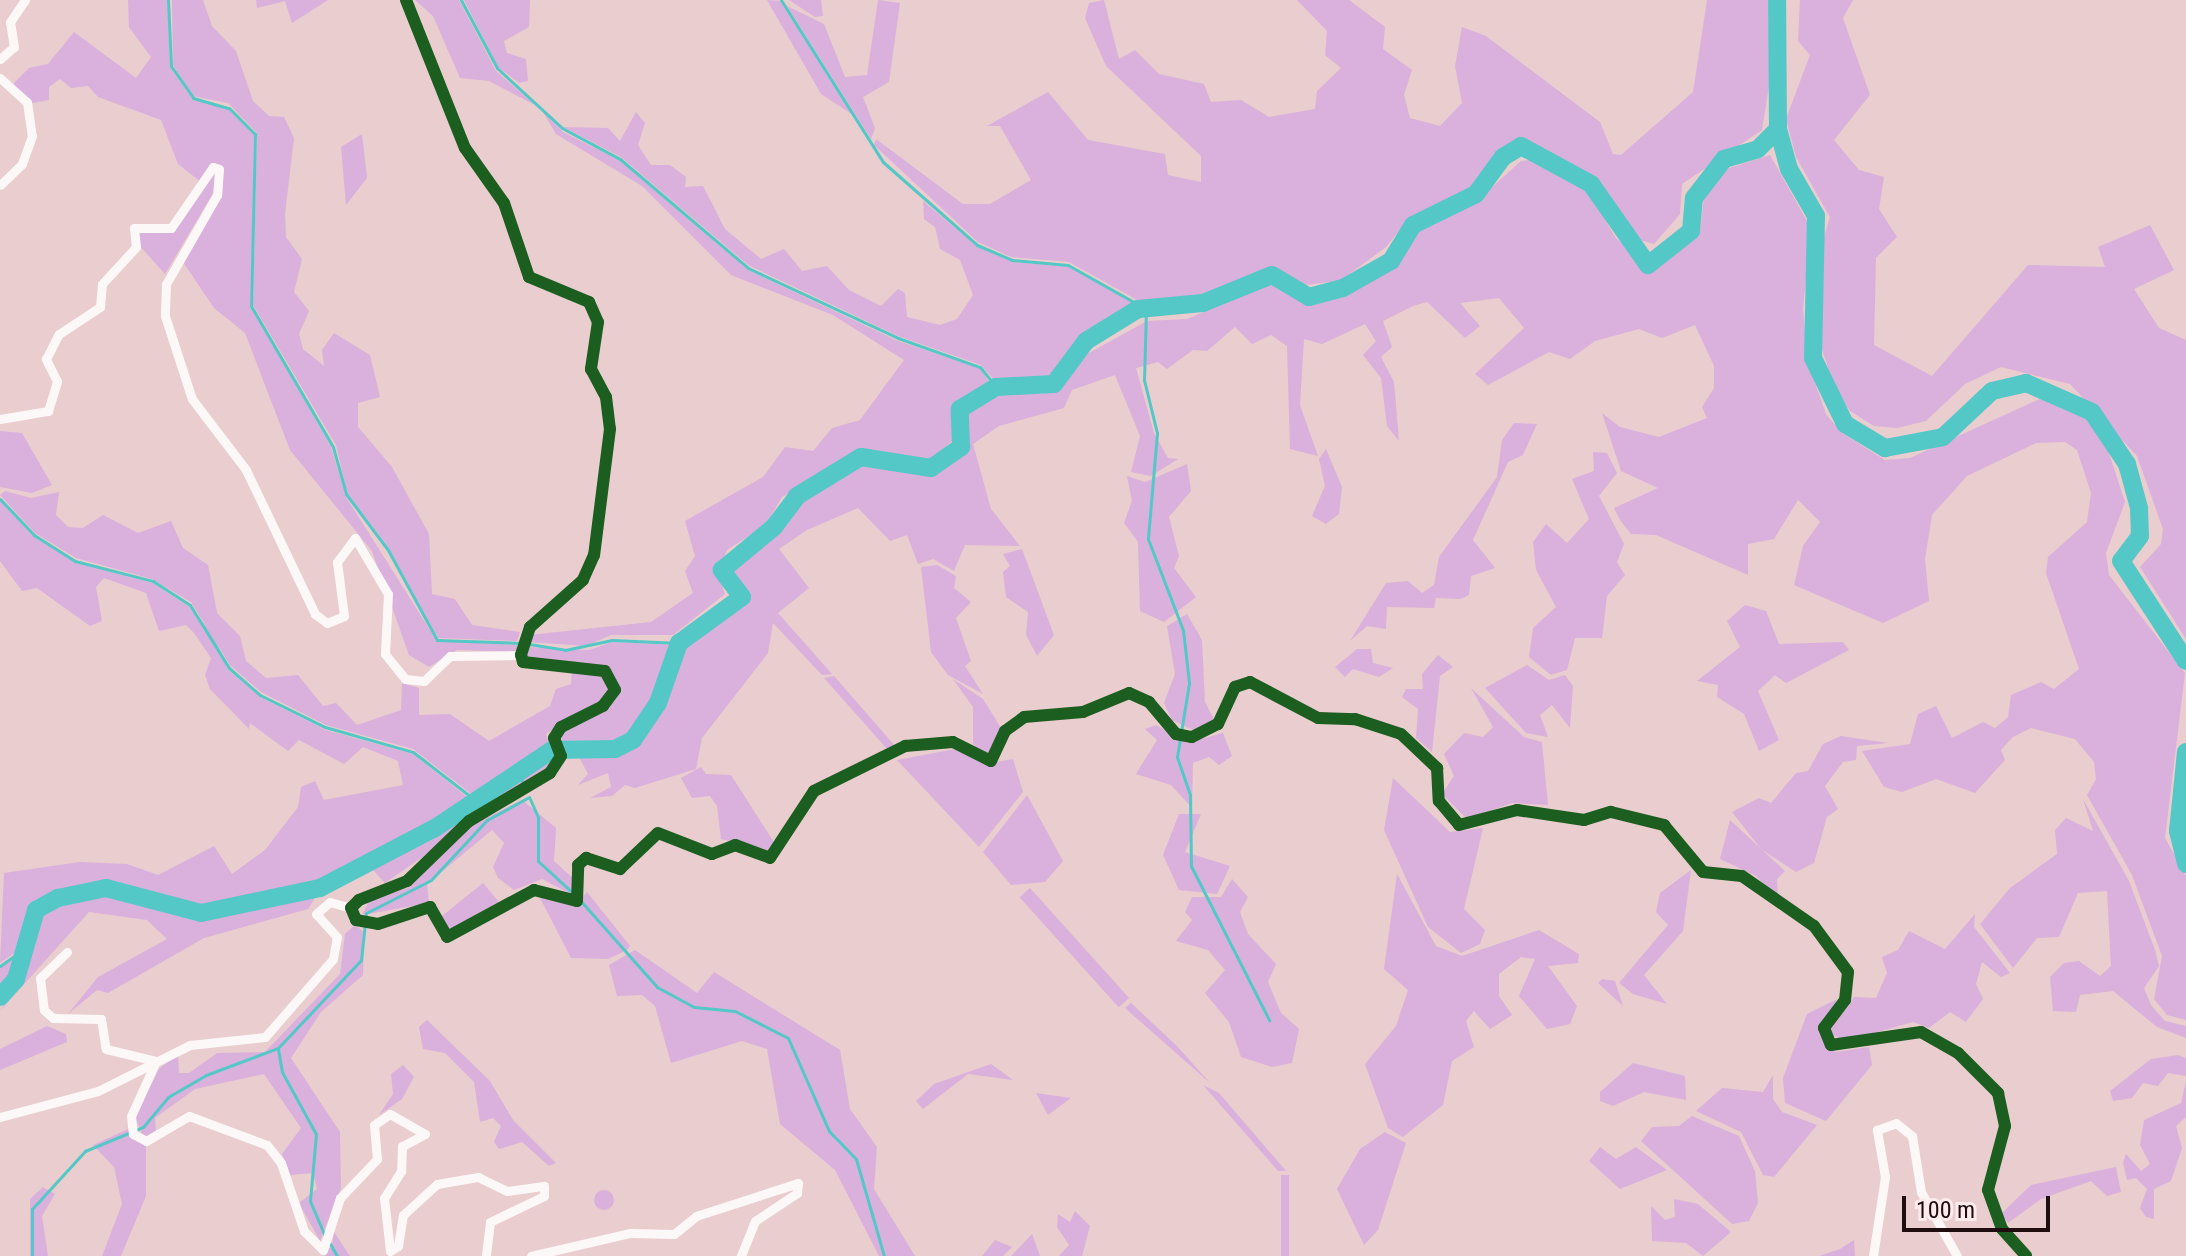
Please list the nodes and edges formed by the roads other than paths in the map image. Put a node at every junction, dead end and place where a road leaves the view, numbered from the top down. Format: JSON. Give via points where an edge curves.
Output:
{"nodes":[{"id":1,"x":25,"y":0,"type":"edge"},
{"id":2,"x":406,"y":0,"type":"edge"},
{"id":3,"x":0,"y":59,"type":"edge"},
{"id":4,"x":0,"y":78,"type":"edge"},
{"id":5,"x":0,"y":185,"type":"edge"},
{"id":6,"x":0,"y":419,"type":"edge"},
{"id":7,"x":521,"y":653,"type":"junction"},
{"id":8,"x":351,"y":908,"type":"junction"},
{"id":9,"x":67,"y":952,"type":"dead end"},
{"id":10,"x":156,"y":1065,"type":"junction"},
{"id":11,"x":0,"y":1117,"type":"edge"},
{"id":12,"x":486,"y":1256,"type":"edge"},
{"id":13,"x":531,"y":1256,"type":"edge"},
{"id":14,"x":741,"y":1256,"type":"edge"},
{"id":15,"x":1873,"y":1256,"type":"edge"},
{"id":16,"x":1957,"y":1256,"type":"edge"},
{"id":17,"x":2026,"y":1256,"type":"edge"}],
"edges":[{"from":1,"to":3,"type":"street","via":[[10,22],[14,47]]},
{"from":2,"to":7,"type":"street","via":[[465,148],[504,203],[529,277],[589,302],[598,322],[591,369],[606,397],[610,429],[594,555],[583,580],[525,638]]},
{"from":4,"to":5,"type":"street","via":[[27,102],[32,136],[22,164]]},
{"from":6,"to":7,"type":"street","via":[[48,411],[57,381],[46,359],[59,334],[100,307],[102,284],[136,247],[134,228],[171,228],[213,167],[219,169],[217,195],[166,284],[165,316],[192,399],[246,470],[315,614],[327,623],[344,616],[337,562],[355,538],[388,594],[385,654],[405,679],[424,681],[450,656]]},
{"from":7,"to":8,"type":"street","via":[[532,664],[590,666],[613,682],[613,698],[568,721],[554,738],[561,756],[520,797],[469,821],[407,881]]},
{"from":8,"to":10,"type":"street","via":[[330,902],[316,914],[337,937],[333,959],[319,984],[265,1037],[190,1045]]},
{"from":8,"to":17,"type":"street","via":[[367,925],[430,907],[447,937],[534,890],[577,901],[578,865],[586,858],[620,869],[658,833],[712,854],[735,845],[770,858],[814,791],[905,746],[953,742],[991,761],[1005,731],[1024,717],[1083,712],[1129,693],[1149,702],[1176,734],[1192,737],[1218,724],[1235,687],[1250,682],[1318,718],[1355,719],[1401,734],[1437,768],[1439,801],[1459,825],[1517,810],[1584,820],[1611,812],[1664,825],[1703,872],[1742,876],[1814,926],[1848,972],[1845,1000],[1824,1028],[1831,1045],[1921,1032],[1958,1053],[1998,1093],[2005,1126],[1988,1190],[2002,1229]]},
{"from":9,"to":10,"type":"street","via":[[40,978],[44,1010],[53,1018],[101,1019],[106,1049]]},
{"from":10,"to":11,"type":"street","via":[[85,1095]]},
{"from":10,"to":12,"type":"street","via":[[131,1116],[133,1134],[146,1141],[189,1116],[267,1145],[286,1176],[304,1231],[323,1250],[340,1198],[377,1159],[372,1136],[384,1115],[425,1134],[402,1146],[401,1171],[384,1198],[390,1251],[398,1246],[403,1215],[437,1184],[478,1177],[507,1191],[544,1186],[544,1196],[490,1222]]},
{"from":13,"to":14,"type":"street","via":[[630,1233],[674,1234],[696,1216],[798,1183],[797,1193],[755,1221]]},
{"from":15,"to":16,"type":"street","via":[[1885,1177],[1877,1130],[1896,1123],[1912,1136],[1921,1192]]}]}
